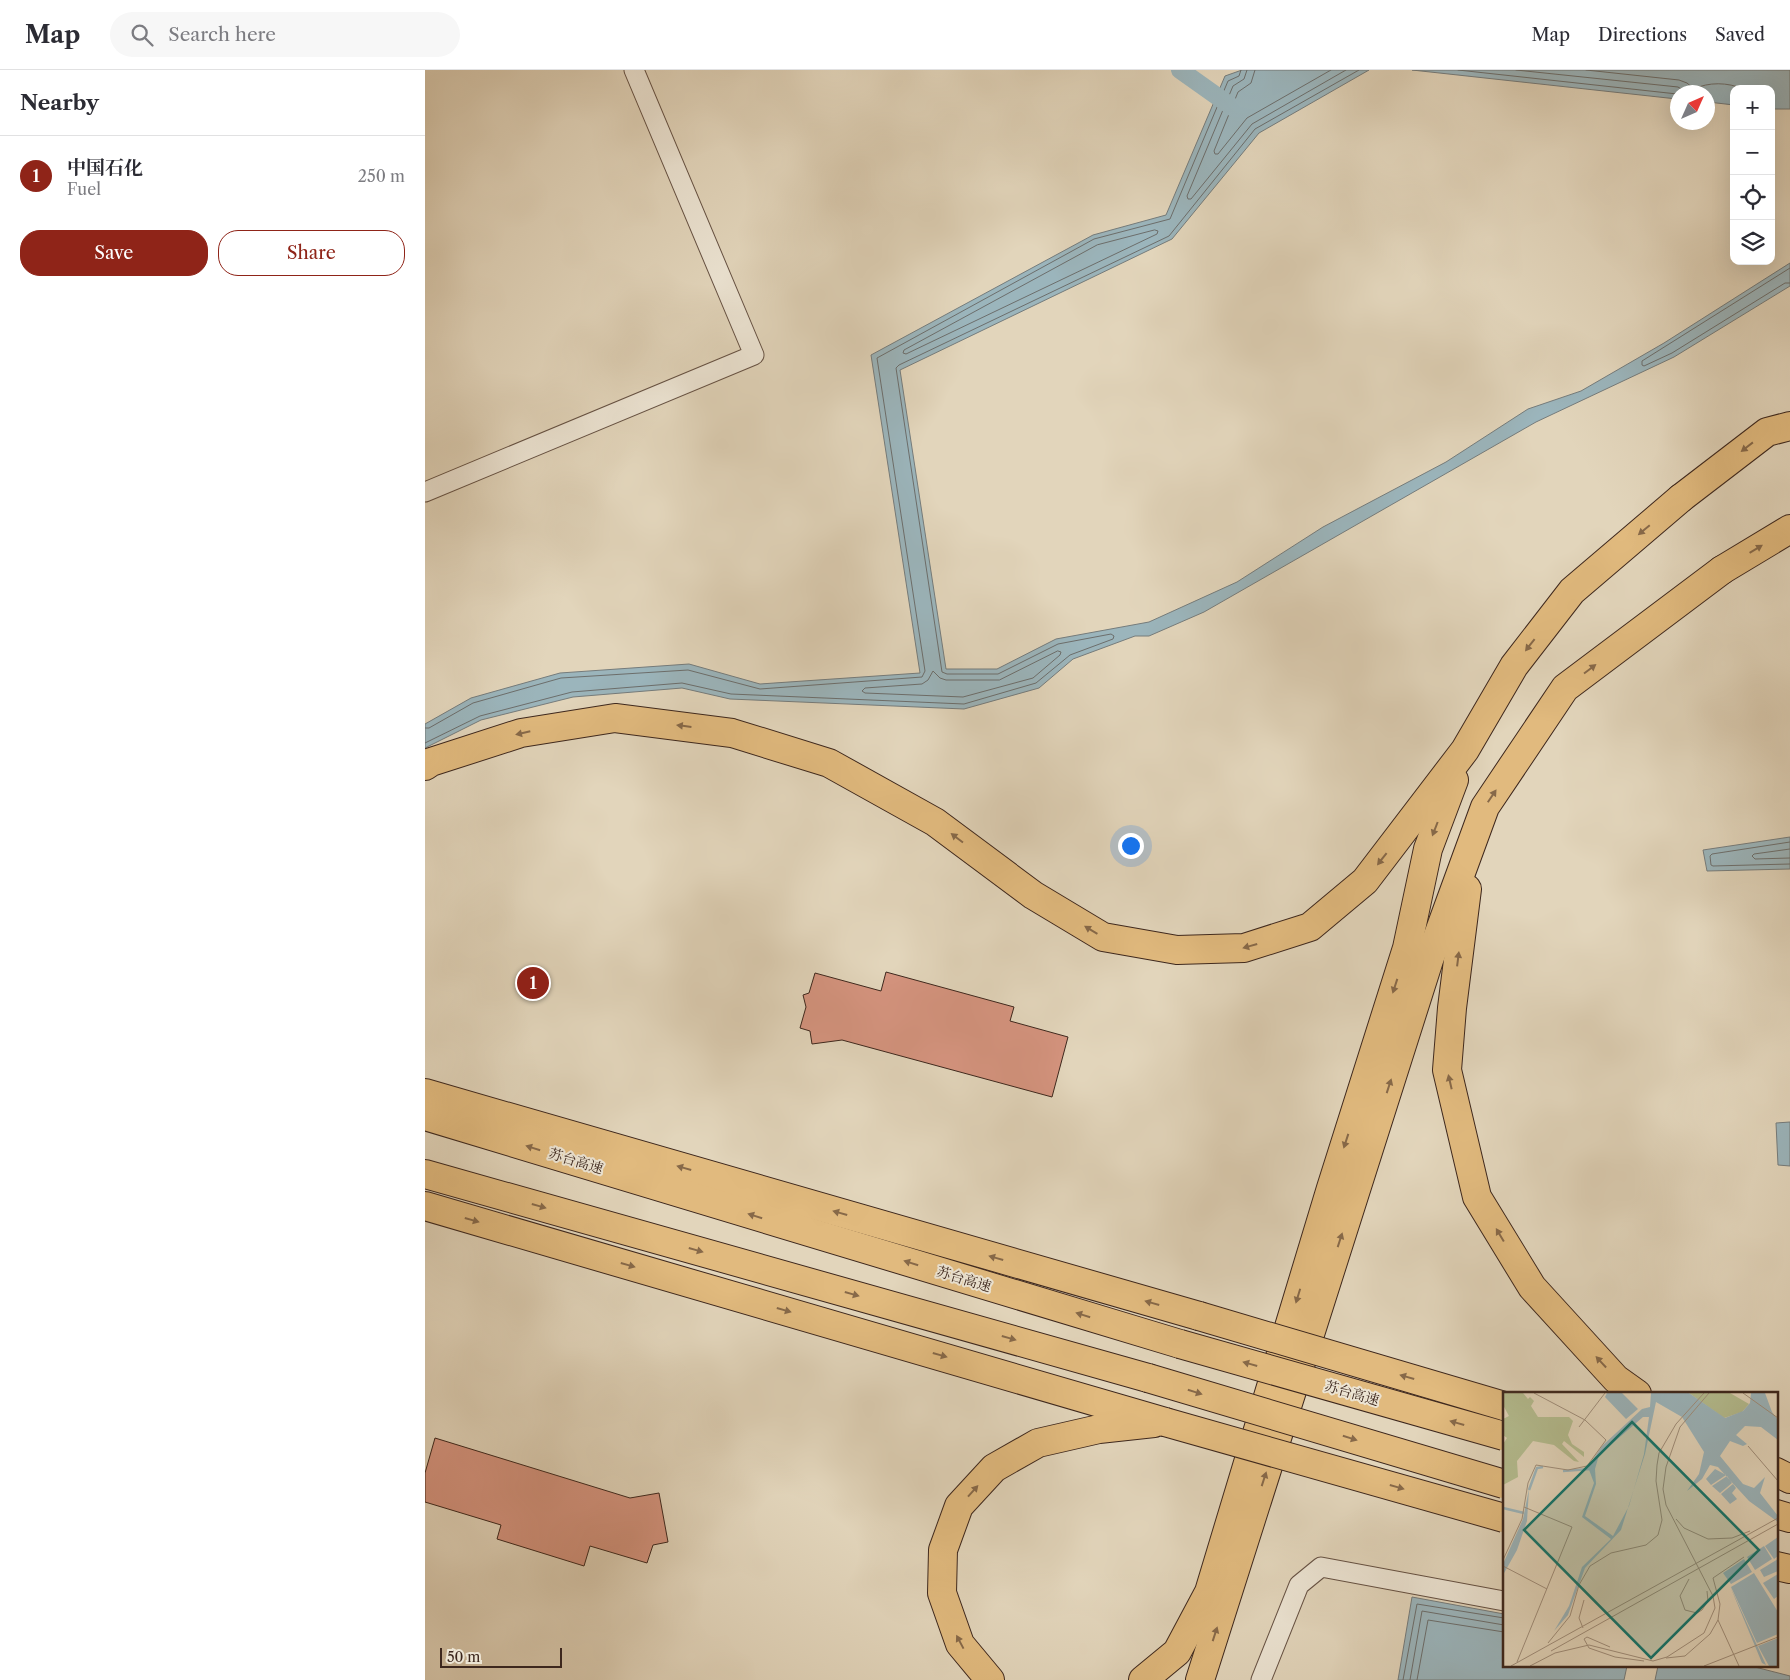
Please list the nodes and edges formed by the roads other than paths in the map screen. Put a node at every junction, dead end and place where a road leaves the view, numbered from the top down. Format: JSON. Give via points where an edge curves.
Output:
{"nodes":[{"id":1,"x":634,"y":70,"type":"edge"},
{"id":2,"x":1790,"y":426,"type":"edge"},
{"id":3,"x":425,"y":492,"type":"edge"},
{"id":4,"x":1790,"y":529,"type":"edge"},
{"id":5,"x":1465,"y":750,"type":"junction"},
{"id":6,"x":425,"y":766,"type":"edge"},
{"id":7,"x":1473,"y":841,"type":"junction"},
{"id":8,"x":425,"y":1093,"type":"edge"},
{"id":9,"x":425,"y":1116,"type":"edge"},
{"id":10,"x":425,"y":1174,"type":"edge"},
{"id":11,"x":425,"y":1206,"type":"edge"},
{"id":12,"x":1634,"y":1392,"type":"edge"},
{"id":13,"x":1503,"y":1406,"type":"edge"},
{"id":14,"x":1165,"y":1422,"type":"junction"},
{"id":15,"x":1503,"y":1436,"type":"edge"},
{"id":16,"x":1777,"y":1472,"type":"edge"},
{"id":17,"x":1790,"y":1479,"type":"edge"},
{"id":18,"x":1503,"y":1484,"type":"edge"},
{"id":19,"x":1777,"y":1485,"type":"edge"},
{"id":20,"x":1790,"y":1489,"type":"edge"},
{"id":21,"x":1777,"y":1514,"type":"edge"},
{"id":22,"x":1503,"y":1518,"type":"edge"},
{"id":23,"x":1790,"y":1518,"type":"edge"},
{"id":24,"x":1777,"y":1566,"type":"edge"},
{"id":25,"x":1790,"y":1569,"type":"edge"},
{"id":26,"x":1777,"y":1583,"type":"edge"},
{"id":27,"x":1790,"y":1586,"type":"edge"},
{"id":28,"x":1503,"y":1601,"type":"edge"},
{"id":29,"x":990,"y":1680,"type":"edge"},
{"id":30,"x":1143,"y":1680,"type":"edge"},
{"id":31,"x":1201,"y":1680,"type":"edge"},
{"id":32,"x":1261,"y":1680,"type":"edge"}],
"edges":[{"from":1,"to":3,"type":"street","via":[[754,356]]},
{"from":2,"to":5,"type":"main road","one_way":true,"via":[[1767,432],[1681,498],[1572,591],[1514,666]]},
{"from":7,"to":4,"type":"main road","one_way":true,"via":[[1485,807],[1565,688],[1722,570]]},
{"from":5,"to":6,"type":"main road","one_way":true,"via":[[1365,881],[1311,927],[1244,948],[1177,950],[1103,937],[1033,895],[927,817],[829,763],[732,732],[615,718],[521,733]]},
{"from":5,"to":30,"type":"main road","one_way":true,"via":[[1428,849],[1407,948],[1209,1592],[1177,1652]]},
{"from":12,"to":7,"type":"main road","one_way":true,"via":[[1616,1379],[1532,1287],[1477,1197],[1447,1070]]},
{"from":31,"to":7,"type":"main road","one_way":true,"via":[[1426,969]]},
{"from":13,"to":8,"type":"main road","one_way":true,"bridge":true},
{"from":15,"to":9,"type":"main road","name":"苏台高速","one_way":true,"bridge":true,"via":[[1180,1344]]},
{"from":10,"to":18,"type":"main road","one_way":true,"bridge":true,"via":[[1148,1378]]},
{"from":11,"to":14,"type":"main road","one_way":true},
{"from":14,"to":22,"type":"main road","one_way":true,"bridge":true},
{"from":29,"to":14,"type":"main road","one_way":true,"via":[[960,1644],[942,1593],[943,1550],[959,1506],[993,1468],[1038,1443],[1099,1429]]},
{"from":16,"to":17,"type":"main road"},
{"from":19,"to":20,"type":"main road"},
{"from":21,"to":23,"type":"main road"},
{"from":24,"to":25,"type":"main road"},
{"from":26,"to":27,"type":"main road"},
{"from":28,"to":32,"type":"street","via":[[1321,1567],[1299,1584]]}]}
